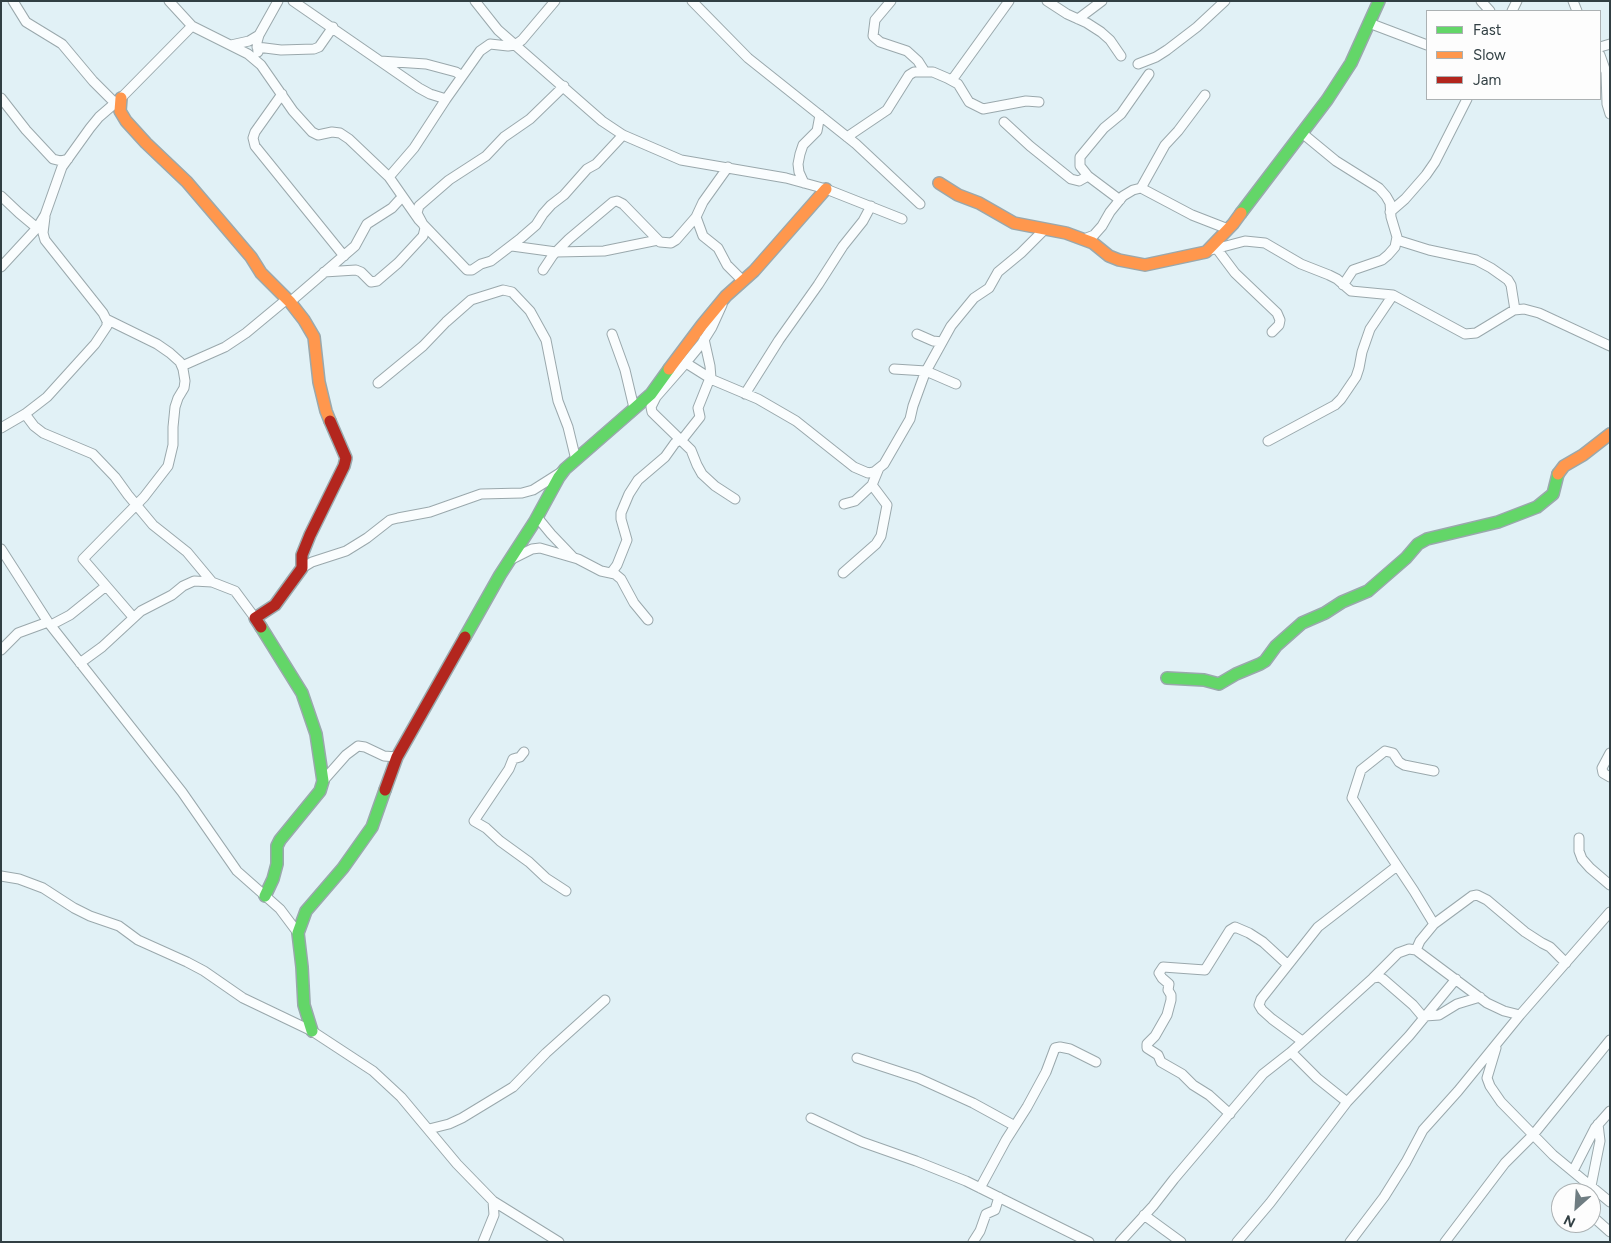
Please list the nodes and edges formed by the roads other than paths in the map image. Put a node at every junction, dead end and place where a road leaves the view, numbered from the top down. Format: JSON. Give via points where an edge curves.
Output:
{"nodes":[{"id":1,"x":13,"y":1,"type":"edge"},
{"id":2,"x":169,"y":1,"type":"edge"},
{"id":3,"x":278,"y":1,"type":"edge"},
{"id":4,"x":293,"y":1,"type":"edge"},
{"id":5,"x":474,"y":1,"type":"edge"},
{"id":6,"x":555,"y":1,"type":"edge"},
{"id":7,"x":692,"y":1,"type":"edge"},
{"id":8,"x":891,"y":1,"type":"edge"},
{"id":9,"x":1009,"y":1,"type":"edge"},
{"id":10,"x":1047,"y":1,"type":"edge"},
{"id":11,"x":1102,"y":1,"type":"edge"},
{"id":12,"x":1225,"y":1,"type":"edge"},
{"id":13,"x":1379,"y":1,"type":"edge"},
{"id":14,"x":1078,"y":19,"type":"junction"},
{"id":15,"x":1369,"y":23,"type":"junction"},
{"id":16,"x":192,"y":26,"type":"junction"},
{"id":17,"x":332,"y":27,"type":"junction"},
{"id":18,"x":259,"y":35,"type":"junction"},
{"id":19,"x":231,"y":45,"type":"junction"},
{"id":20,"x":515,"y":45,"type":"junction"},
{"id":21,"x":1426,"y":45,"type":"edge"},
{"id":22,"x":257,"y":47,"type":"junction"},
{"id":23,"x":1121,"y":56,"type":"dead end"},
{"id":24,"x":1601,"y":57,"type":"edge"},
{"id":25,"x":380,"y":61,"type":"junction"},
{"id":26,"x":1138,"y":64,"type":"dead end"},
{"id":27,"x":261,"y":65,"type":"junction"},
{"id":28,"x":925,"y":72,"type":"junction"},
{"id":29,"x":1148,"y":74,"type":"dead end"},
{"id":30,"x":462,"y":76,"type":"junction"},
{"id":31,"x":952,"y":80,"type":"junction"},
{"id":32,"x":1609,"y":84,"type":"edge"},
{"id":33,"x":564,"y":86,"type":"junction"},
{"id":34,"x":282,"y":94,"type":"junction"},
{"id":35,"x":1205,"y":95,"type":"dead end"},
{"id":36,"x":1,"y":98,"type":"edge"},
{"id":37,"x":446,"y":99,"type":"junction"},
{"id":38,"x":1466,"y":100,"type":"edge"},
{"id":39,"x":118,"y":101,"type":"junction"},
{"id":40,"x":1039,"y":102,"type":"dead end"},
{"id":41,"x":1610,"y":114,"type":"edge"},
{"id":42,"x":820,"y":115,"type":"junction"},
{"id":43,"x":1004,"y":122,"type":"dead end"},
{"id":44,"x":1302,"y":133,"type":"junction"},
{"id":45,"x":623,"y":135,"type":"junction"},
{"id":46,"x":847,"y":137,"type":"junction"},
{"id":47,"x":68,"y":159,"type":"junction"},
{"id":48,"x":728,"y":167,"type":"junction"},
{"id":49,"x":1088,"y":176,"type":"junction"},
{"id":50,"x":389,"y":177,"type":"junction"},
{"id":51,"x":804,"y":183,"type":"junction"},
{"id":52,"x":939,"y":183,"type":"dead end"},
{"id":53,"x":1141,"y":188,"type":"junction"},
{"id":54,"x":826,"y":189,"type":"junction"},
{"id":55,"x":1,"y":196,"type":"edge"},
{"id":56,"x":402,"y":197,"type":"junction"},
{"id":57,"x":1120,"y":200,"type":"junction"},
{"id":58,"x":920,"y":204,"type":"dead end"},
{"id":59,"x":871,"y":206,"type":"junction"},
{"id":60,"x":1390,"y":212,"type":"junction"},
{"id":61,"x":45,"y":215,"type":"junction"},
{"id":62,"x":696,"y":217,"type":"junction"},
{"id":63,"x":902,"y":219,"type":"dead end"},
{"id":64,"x":419,"y":220,"type":"junction"},
{"id":65,"x":37,"y":228,"type":"junction"},
{"id":66,"x":1045,"y":229,"type":"junction"},
{"id":67,"x":1228,"y":229,"type":"junction"},
{"id":68,"x":1084,"y":239,"type":"junction"},
{"id":69,"x":658,"y":240,"type":"junction"},
{"id":70,"x":1397,"y":240,"type":"junction"},
{"id":71,"x":512,"y":246,"type":"junction"},
{"id":72,"x":1211,"y":250,"type":"junction"},
{"id":73,"x":556,"y":252,"type":"junction"},
{"id":74,"x":344,"y":256,"type":"junction"},
{"id":75,"x":1,"y":267,"type":"edge"},
{"id":76,"x":543,"y":270,"type":"dead end"},
{"id":77,"x":324,"y":272,"type":"junction"},
{"id":78,"x":743,"y":281,"type":"junction"},
{"id":79,"x":1343,"y":285,"type":"junction"},
{"id":80,"x":1393,"y":295,"type":"junction"},
{"id":81,"x":726,"y":296,"type":"junction"},
{"id":82,"x":289,"y":300,"type":"junction"},
{"id":83,"x":1515,"y":310,"type":"junction"},
{"id":84,"x":106,"y":318,"type":"junction"},
{"id":85,"x":1272,"y":332,"type":"dead end"},
{"id":86,"x":612,"y":334,"type":"dead end"},
{"id":87,"x":917,"y":334,"type":"dead end"},
{"id":88,"x":704,"y":339,"type":"junction"},
{"id":89,"x":942,"y":342,"type":"junction"},
{"id":90,"x":1610,"y":346,"type":"edge"},
{"id":91,"x":686,"y":363,"type":"junction"},
{"id":92,"x":182,"y":366,"type":"junction"},
{"id":93,"x":894,"y":369,"type":"dead end"},
{"id":94,"x":926,"y":371,"type":"junction"},
{"id":95,"x":710,"y":378,"type":"junction"},
{"id":96,"x":378,"y":383,"type":"dead end"},
{"id":97,"x":956,"y":384,"type":"dead end"},
{"id":98,"x":745,"y":394,"type":"junction"},
{"id":99,"x":634,"y":408,"type":"junction"},
{"id":100,"x":25,"y":414,"type":"junction"},
{"id":101,"x":1,"y":428,"type":"edge"},
{"id":102,"x":1610,"y":434,"type":"edge"},
{"id":103,"x":681,"y":440,"type":"junction"},
{"id":104,"x":1268,"y":442,"type":"dead end"},
{"id":105,"x":576,"y":460,"type":"junction"},
{"id":106,"x":879,"y":467,"type":"junction"},
{"id":107,"x":565,"y":469,"type":"junction"},
{"id":108,"x":872,"y":485,"type":"junction"},
{"id":109,"x":734,"y":499,"type":"dead end"},
{"id":110,"x":844,"y":504,"type":"dead end"},
{"id":111,"x":136,"y":506,"type":"junction"},
{"id":112,"x":537,"y":516,"type":"junction"},
{"id":113,"x":1,"y":549,"type":"edge"},
{"id":114,"x":573,"y":558,"type":"junction"},
{"id":115,"x":510,"y":560,"type":"junction"},
{"id":116,"x":302,"y":568,"type":"junction"},
{"id":117,"x":611,"y":573,"type":"junction"},
{"id":118,"x":843,"y":573,"type":"dead end"},
{"id":119,"x":212,"y":582,"type":"junction"},
{"id":120,"x":106,"y":586,"type":"junction"},
{"id":121,"x":134,"y":617,"type":"junction"},
{"id":122,"x":255,"y":618,"type":"junction"},
{"id":123,"x":648,"y":620,"type":"dead end"},
{"id":124,"x":50,"y":623,"type":"junction"},
{"id":125,"x":1,"y":650,"type":"edge"},
{"id":126,"x":80,"y":663,"type":"junction"},
{"id":127,"x":1167,"y":678,"type":"dead end"},
{"id":128,"x":524,"y":752,"type":"dead end"},
{"id":129,"x":1610,"y":753,"type":"edge"},
{"id":130,"x":397,"y":757,"type":"junction"},
{"id":131,"x":1434,"y":771,"type":"dead end"},
{"id":132,"x":1610,"y":777,"type":"edge"},
{"id":133,"x":323,"y":781,"type":"junction"},
{"id":134,"x":1579,"y":838,"type":"dead end"},
{"id":135,"x":1397,"y":866,"type":"junction"},
{"id":136,"x":1,"y":876,"type":"edge"},
{"id":137,"x":1610,"y":885,"type":"edge"},
{"id":138,"x":566,"y":891,"type":"dead end"},
{"id":139,"x":266,"y":896,"type":"junction"},
{"id":140,"x":1610,"y":912,"type":"edge"},
{"id":141,"x":1434,"y":924,"type":"junction"},
{"id":142,"x":298,"y":933,"type":"junction"},
{"id":143,"x":1416,"y":950,"type":"junction"},
{"id":144,"x":1566,"y":964,"type":"junction"},
{"id":145,"x":1288,"y":965,"type":"junction"},
{"id":146,"x":1373,"y":978,"type":"junction"},
{"id":147,"x":1456,"y":979,"type":"junction"},
{"id":148,"x":1480,"y":998,"type":"junction"},
{"id":149,"x":605,"y":1000,"type":"dead end"},
{"id":150,"x":1520,"y":1015,"type":"junction"},
{"id":151,"x":1424,"y":1017,"type":"junction"},
{"id":152,"x":312,"y":1031,"type":"junction"},
{"id":153,"x":1302,"y":1041,"type":"junction"},
{"id":154,"x":1497,"y":1043,"type":"junction"},
{"id":155,"x":1609,"y":1044,"type":"edge"},
{"id":156,"x":1291,"y":1052,"type":"junction"},
{"id":157,"x":858,"y":1058,"type":"dead end"},
{"id":158,"x":1096,"y":1062,"type":"dead end"},
{"id":159,"x":1487,"y":1078,"type":"junction"},
{"id":160,"x":1467,"y":1081,"type":"junction"},
{"id":161,"x":1347,"y":1102,"type":"junction"},
{"id":162,"x":1610,"y":1111,"type":"edge"},
{"id":163,"x":1230,"y":1114,"type":"junction"},
{"id":164,"x":811,"y":1118,"type":"dead end"},
{"id":165,"x":1598,"y":1124,"type":"junction"},
{"id":166,"x":1015,"y":1126,"type":"junction"},
{"id":167,"x":429,"y":1129,"type":"junction"},
{"id":168,"x":1532,"y":1135,"type":"junction"},
{"id":169,"x":1574,"y":1171,"type":"junction"},
{"id":170,"x":1588,"y":1183,"type":"edge"},
{"id":171,"x":1592,"y":1183,"type":"edge"},
{"id":172,"x":980,"y":1188,"type":"junction"},
{"id":173,"x":999,"y":1197,"type":"junction"},
{"id":174,"x":493,"y":1201,"type":"junction"},
{"id":175,"x":1144,"y":1215,"type":"junction"},
{"id":176,"x":483,"y":1242,"type":"edge"},
{"id":177,"x":559,"y":1242,"type":"edge"},
{"id":178,"x":974,"y":1242,"type":"edge"},
{"id":179,"x":1089,"y":1242,"type":"edge"},
{"id":180,"x":1120,"y":1242,"type":"edge"},
{"id":181,"x":1181,"y":1242,"type":"edge"},
{"id":182,"x":1238,"y":1242,"type":"edge"},
{"id":183,"x":1350,"y":1242,"type":"edge"},
{"id":184,"x":1445,"y":1242,"type":"edge"}],
"edges":[{"from":1,"to":39,"type":"street","via":[[26,22],[62,44],[93,81]]},
{"from":2,"to":16,"type":"street"},
{"from":3,"to":18,"type":"street"},
{"from":4,"to":17,"type":"street"},
{"from":5,"to":20,"type":"street"},
{"from":6,"to":20,"type":"street"},
{"from":7,"to":42,"type":"street","via":[[748,58]]},
{"from":8,"to":28,"type":"street","via":[[875,20],[873,36],[880,42],[907,51]]},
{"from":9,"to":31,"type":"street"},
{"from":10,"to":14,"type":"street"},
{"from":11,"to":14,"type":"street"},
{"from":12,"to":26,"type":"street","via":[[1167,50]]},
{"from":13,"to":15,"type":"street"},
{"from":14,"to":23,"type":"street","via":[[1105,35]]},
{"from":15,"to":21,"type":"street"},
{"from":15,"to":44,"type":"street","via":[[1343,76]]},
{"from":16,"to":19,"type":"street"},
{"from":16,"to":39,"type":"street"},
{"from":17,"to":22,"type":"street","via":[[319,47],[314,49]]},
{"from":17,"to":25,"type":"street"},
{"from":18,"to":19,"type":"street"},
{"from":18,"to":22,"type":"street"},
{"from":19,"to":27,"type":"street"},
{"from":20,"to":30,"type":"street","via":[[487,44]]},
{"from":20,"to":33,"type":"street"},
{"from":22,"to":27,"type":"street"},
{"from":24,"to":32,"type":"street"},
{"from":25,"to":30,"type":"street","via":[[426,64]]},
{"from":25,"to":37,"type":"street","via":[[419,88]]},
{"from":27,"to":34,"type":"street"},
{"from":28,"to":31,"type":"street","via":[[938,73]]},
{"from":28,"to":46,"type":"street","via":[[911,73],[887,110]]},
{"from":29,"to":49,"type":"street","via":[[1121,114],[1104,128],[1080,157],[1080,166]]},
{"from":30,"to":37,"type":"street"},
{"from":31,"to":40,"type":"street","via":[[969,102],[983,109],[1026,101]]},
{"from":32,"to":41,"type":"street"},
{"from":33,"to":45,"type":"street","via":[[610,128]]},
{"from":33,"to":64,"type":"street","via":[[486,156],[455,176],[419,206]]},
{"from":34,"to":50,"type":"street","via":[[312,132],[345,135]]},
{"from":34,"to":74,"type":"street","via":[[255,132],[255,146]]},
{"from":35,"to":53,"type":"street","via":[[1165,144]]},
{"from":36,"to":47,"type":"street","via":[[53,159],[61,162]]},
{"from":37,"to":50,"type":"street","via":[[414,148]]},
{"from":38,"to":60,"type":"street","via":[[1435,162]]},
{"from":39,"to":47,"type":"street","via":[[99,117]]},
{"from":39,"to":82,"type":"street","via":[[126,121],[193,187],[261,273]]},
{"from":42,"to":46,"type":"street"},
{"from":42,"to":51,"type":"street","via":[[817,130],[803,145],[800,154],[799,172]]},
{"from":43,"to":49,"type":"street","via":[[1072,179],[1079,181]]},
{"from":44,"to":60,"type":"street","via":[[1336,161],[1379,188],[1390,202]]},
{"from":44,"to":67,"type":"street"},
{"from":45,"to":48,"type":"street","via":[[681,160]]},
{"from":45,"to":71,"type":"street"},
{"from":46,"to":58,"type":"street"},
{"from":47,"to":61,"type":"street","via":[[59,172]]},
{"from":48,"to":51,"type":"street"},
{"from":48,"to":62,"type":"street"},
{"from":49,"to":57,"type":"street"},
{"from":50,"to":56,"type":"street"},
{"from":51,"to":54,"type":"street"},
{"from":52,"to":66,"type":"street","via":[[1014,223]]},
{"from":53,"to":57,"type":"street","via":[[1132,190]]},
{"from":53,"to":67,"type":"street"},
{"from":54,"to":59,"type":"street"},
{"from":54,"to":78,"type":"street"},
{"from":55,"to":65,"type":"street"},
{"from":56,"to":64,"type":"street"},
{"from":56,"to":74,"type":"street","via":[[392,208],[367,224],[355,246]]},
{"from":57,"to":68,"type":"street","via":[[1094,235]]},
{"from":59,"to":63,"type":"street"},
{"from":59,"to":98,"type":"street"},
{"from":60,"to":70,"type":"street"},
{"from":61,"to":65,"type":"street"},
{"from":61,"to":84,"type":"street","via":[[45,240]]},
{"from":62,"to":69,"type":"street","via":[[676,240],[671,243]]},
{"from":62,"to":78,"type":"street","via":[[703,236],[718,248],[727,265]]},
{"from":64,"to":71,"type":"street","via":[[467,270],[491,261]]},
{"from":64,"to":77,"type":"street","via":[[424,228],[423,236],[377,281],[371,282],[356,270]]},
{"from":65,"to":75,"type":"street"},
{"from":66,"to":68,"type":"street"},
{"from":66,"to":89,"type":"street","via":[[998,272],[989,288],[974,298]]},
{"from":67,"to":72,"type":"street"},
{"from":68,"to":72,"type":"street","via":[[1109,256],[1145,265]]},
{"from":69,"to":73,"type":"street","via":[[604,251]]},
{"from":69,"to":73,"type":"street","via":[[617,201]]},
{"from":70,"to":79,"type":"street","via":[[1388,256],[1353,270]]},
{"from":70,"to":83,"type":"street","via":[[1476,260],[1490,268],[1511,285]]},
{"from":71,"to":73,"type":"street"},
{"from":72,"to":79,"type":"street","via":[[1245,241],[1265,244],[1337,279]]},
{"from":72,"to":85,"type":"street","via":[[1278,313],[1280,320]]},
{"from":73,"to":76,"type":"street"},
{"from":74,"to":77,"type":"street"},
{"from":77,"to":82,"type":"street"},
{"from":78,"to":81,"type":"street"},
{"from":79,"to":80,"type":"street","via":[[1354,292]]},
{"from":80,"to":83,"type":"street","via":[[1465,334],[1476,333]]},
{"from":80,"to":104,"type":"street","via":[[1370,329],[1360,368],[1341,399]]},
{"from":81,"to":88,"type":"street"},
{"from":81,"to":99,"type":"street","via":[[651,394]]},
{"from":82,"to":92,"type":"street","via":[[225,347]]},
{"from":82,"to":116,"type":"street","via":[[314,337],[326,411],[346,458],[302,555]]},
{"from":83,"to":90,"type":"street","via":[[1540,313]]},
{"from":84,"to":92,"type":"street","via":[[157,344]]},
{"from":84,"to":100,"type":"street","via":[[107,326],[95,344],[47,397]]},
{"from":86,"to":99,"type":"street"},
{"from":87,"to":89,"type":"street"},
{"from":88,"to":91,"type":"street"},
{"from":88,"to":95,"type":"street"},
{"from":89,"to":94,"type":"street"},
{"from":91,"to":95,"type":"street"},
{"from":91,"to":103,"type":"street","via":[[651,407],[652,412]]},
{"from":92,"to":111,"type":"street","via":[[185,382],[175,407],[168,466]]},
{"from":93,"to":94,"type":"street"},
{"from":94,"to":97,"type":"street"},
{"from":94,"to":106,"type":"street","via":[[910,419],[884,464]]},
{"from":95,"to":98,"type":"street"},
{"from":95,"to":103,"type":"street","via":[[698,408],[699,419]]},
{"from":96,"to":105,"type":"street","via":[[471,300],[502,290],[512,292],[530,311],[546,340],[558,401]]},
{"from":98,"to":106,"type":"street","via":[[796,421],[862,472],[868,473]]},
{"from":99,"to":105,"type":"street"},
{"from":100,"to":101,"type":"street"},
{"from":100,"to":111,"type":"street","via":[[43,433],[94,454]]},
{"from":102,"to":127,"type":"street","via":[[1564,466],[1558,474],[1553,494],[1538,507],[1498,522],[1418,544],[1368,592],[1302,623],[1260,664],[1219,684]]},
{"from":103,"to":109,"type":"street","via":[[691,450],[702,474]]},
{"from":103,"to":117,"type":"street","via":[[638,480],[629,494],[621,513],[627,540]]},
{"from":105,"to":107,"type":"street"},
{"from":106,"to":108,"type":"street"},
{"from":107,"to":112,"type":"street"},
{"from":107,"to":116,"type":"street","via":[[533,490],[482,494],[430,512],[390,520],[346,551]]},
{"from":108,"to":110,"type":"street","via":[[855,500]]},
{"from":108,"to":118,"type":"street","via":[[887,505],[881,536]]},
{"from":111,"to":119,"type":"street","via":[[188,552]]},
{"from":111,"to":120,"type":"street","via":[[83,559]]},
{"from":112,"to":114,"type":"street"},
{"from":112,"to":115,"type":"street"},
{"from":113,"to":124,"type":"street"},
{"from":114,"to":115,"type":"street","via":[[540,548]]},
{"from":114,"to":117,"type":"street"},
{"from":115,"to":130,"type":"street"},
{"from":116,"to":122,"type":"street","via":[[275,605]]},
{"from":117,"to":123,"type":"street","via":[[621,579],[634,604]]},
{"from":119,"to":121,"type":"street","via":[[194,581]]},
{"from":119,"to":122,"type":"street","via":[[235,591]]},
{"from":120,"to":121,"type":"street"},
{"from":120,"to":124,"type":"street","via":[[70,615]]},
{"from":121,"to":126,"type":"street"},
{"from":122,"to":133,"type":"street","via":[[302,693],[316,734]]},
{"from":124,"to":125,"type":"street","via":[[18,633]]},
{"from":124,"to":126,"type":"street"},
{"from":126,"to":139,"type":"street","via":[[182,792],[237,871]]},
{"from":128,"to":138,"type":"street","via":[[513,760],[474,821]]},
{"from":129,"to":132,"type":"street","via":[[1602,768],[1603,773]]},
{"from":130,"to":133,"type":"street","via":[[384,756],[358,746]]},
{"from":130,"to":142,"type":"street","via":[[372,827],[343,868],[306,911]]},
{"from":131,"to":135,"type":"street","via":[[1404,765],[1393,753],[1385,750],[1358,776],[1353,801]]},
{"from":133,"to":139,"type":"street","via":[[320,792],[277,846],[277,864]]},
{"from":134,"to":137,"type":"street","via":[[1582,859]]},
{"from":135,"to":141,"type":"street"},
{"from":135,"to":145,"type":"street","via":[[1318,927]]},
{"from":136,"to":152,"type":"street","via":[[19,878],[43,888],[74,908],[119,926],[138,940],[204,971],[244,998]]},
{"from":139,"to":142,"type":"street"},
{"from":140,"to":144,"type":"street"},
{"from":141,"to":143,"type":"street"},
{"from":141,"to":144,"type":"street","via":[[1472,896],[1481,896],[1524,932],[1550,947]]},
{"from":142,"to":152,"type":"street","via":[[304,1005]]},
{"from":143,"to":146,"type":"street","via":[[1398,953]]},
{"from":143,"to":147,"type":"street"},
{"from":144,"to":150,"type":"street"},
{"from":145,"to":153,"type":"street","via":[[1259,1005]]},
{"from":145,"to":163,"type":"street","via":[[1263,942],[1235,927],[1205,970],[1163,967],[1158,973],[1169,984],[1171,1000],[1167,1015],[1147,1048]]},
{"from":146,"to":151,"type":"street","via":[[1383,979]]},
{"from":146,"to":153,"type":"street"},
{"from":147,"to":148,"type":"street"},
{"from":147,"to":151,"type":"street"},
{"from":148,"to":150,"type":"street"},
{"from":148,"to":151,"type":"street","via":[[1457,1004],[1439,1015]]},
{"from":149,"to":167,"type":"street","via":[[513,1086],[462,1118]]},
{"from":150,"to":154,"type":"street"},
{"from":151,"to":161,"type":"street"},
{"from":152,"to":167,"type":"street","via":[[373,1071]]},
{"from":153,"to":156,"type":"street"},
{"from":154,"to":159,"type":"street"},
{"from":154,"to":160,"type":"street"},
{"from":155,"to":168,"type":"street"},
{"from":156,"to":161,"type":"street"},
{"from":156,"to":163,"type":"street","via":[[1263,1074]]},
{"from":157,"to":166,"type":"street","via":[[918,1078]]},
{"from":158,"to":166,"type":"street","via":[[1070,1049],[1056,1048]]},
{"from":159,"to":160,"type":"street"},
{"from":159,"to":168,"type":"street","via":[[1502,1102]]},
{"from":160,"to":183,"type":"street","via":[[1423,1130],[1384,1197]]},
{"from":161,"to":182,"type":"street"},
{"from":162,"to":165,"type":"street"},
{"from":163,"to":175,"type":"street"},
{"from":164,"to":172,"type":"street","via":[[862,1142]]},
{"from":165,"to":169,"type":"street"},
{"from":165,"to":171,"type":"street","via":[[1600,1141]]},
{"from":166,"to":172,"type":"street"},
{"from":167,"to":174,"type":"street"},
{"from":168,"to":169,"type":"street"},
{"from":168,"to":184,"type":"street","via":[[1505,1163]]},
{"from":169,"to":170,"type":"street"},
{"from":172,"to":173,"type":"street"},
{"from":173,"to":178,"type":"street","via":[[995,1210],[986,1214]]},
{"from":173,"to":179,"type":"street"},
{"from":174,"to":176,"type":"street","via":[[494,1215]]},
{"from":174,"to":177,"type":"street"},
{"from":175,"to":180,"type":"street"},
{"from":175,"to":181,"type":"street"}]}
